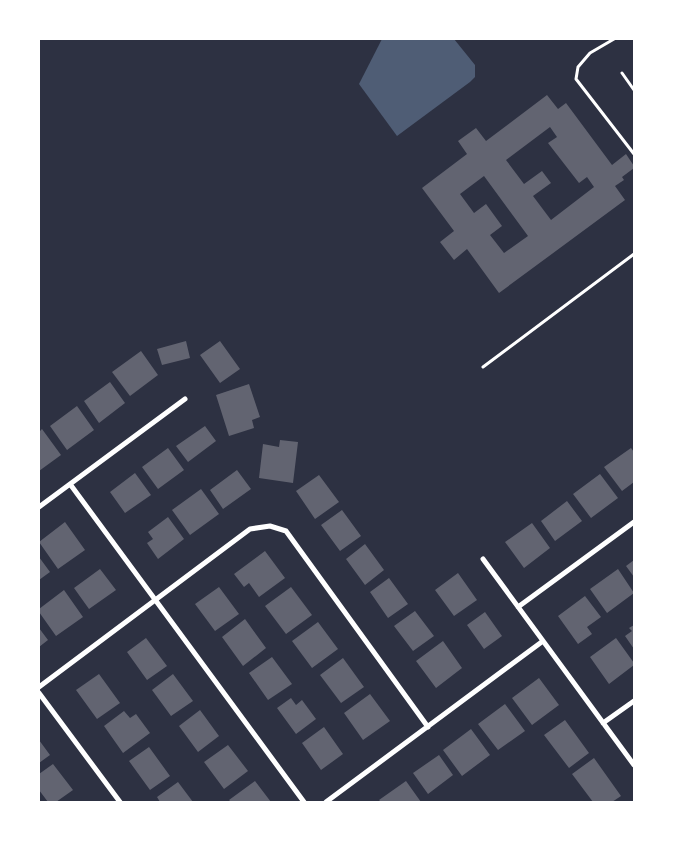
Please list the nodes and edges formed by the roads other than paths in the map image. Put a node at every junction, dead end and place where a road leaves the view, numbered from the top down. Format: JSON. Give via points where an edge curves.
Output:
{"nodes":[{"id":1,"x":614,"y":39,"type":"edge"},
{"id":2,"x":622,"y":73,"type":"dead end"},
{"id":3,"x":634,"y":90,"type":"edge"},
{"id":4,"x":634,"y":154,"type":"edge"},
{"id":5,"x":634,"y":254,"type":"edge"},
{"id":6,"x":483,"y":367,"type":"dead end"},
{"id":7,"x":185,"y":399,"type":"dead end"},
{"id":8,"x":70,"y":484,"type":"junction"},
{"id":9,"x":39,"y":507,"type":"edge"},
{"id":10,"x":634,"y":522,"type":"edge"},
{"id":11,"x":483,"y":559,"type":"dead end"},
{"id":12,"x":155,"y":600,"type":"junction"},
{"id":13,"x":518,"y":607,"type":"junction"},
{"id":14,"x":543,"y":641,"type":"junction"},
{"id":15,"x":39,"y":687,"type":"edge"},
{"id":16,"x":39,"y":694,"type":"edge"},
{"id":17,"x":634,"y":700,"type":"edge"},
{"id":18,"x":603,"y":723,"type":"junction"},
{"id":19,"x":428,"y":727,"type":"junction"},
{"id":20,"x":634,"y":765,"type":"edge"},
{"id":21,"x":120,"y":802,"type":"edge"},
{"id":22,"x":304,"y":802,"type":"edge"},
{"id":23,"x":326,"y":802,"type":"edge"}],
"edges":[{"from":1,"to":4,"type":"lane","via":[[590,53],[578,67],[576,79]]},
{"from":2,"to":3,"type":"lane"},
{"from":5,"to":6,"type":"lane"},
{"from":7,"to":8,"type":"street"},
{"from":8,"to":9,"type":"street"},
{"from":8,"to":12,"type":"street"},
{"from":10,"to":13,"type":"street"},
{"from":11,"to":13,"type":"street"},
{"from":12,"to":15,"type":"street"},
{"from":12,"to":19,"type":"street","via":[[250,529],[270,526],[286,531]]},
{"from":12,"to":22,"type":"street"},
{"from":13,"to":14,"type":"street"},
{"from":14,"to":18,"type":"street"},
{"from":14,"to":19,"type":"street"},
{"from":16,"to":21,"type":"street"},
{"from":17,"to":18,"type":"street"},
{"from":18,"to":20,"type":"street"},
{"from":19,"to":23,"type":"street"}]}
